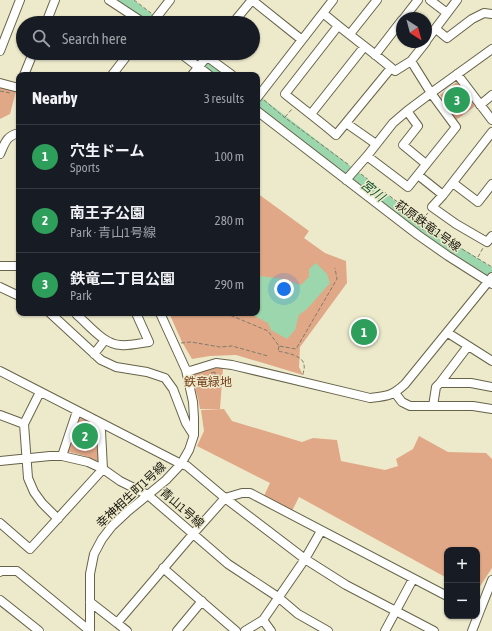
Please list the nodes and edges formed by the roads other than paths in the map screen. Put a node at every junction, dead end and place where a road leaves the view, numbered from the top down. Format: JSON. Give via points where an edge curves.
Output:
{"nodes":[{"id":1,"x":20,"y":0,"type":"edge"},
{"id":2,"x":55,"y":0,"type":"edge"},
{"id":3,"x":109,"y":0,"type":"edge"},
{"id":4,"x":170,"y":0,"type":"edge"},
{"id":5,"x":252,"y":0,"type":"edge"},
{"id":6,"x":333,"y":0,"type":"edge"},
{"id":7,"x":377,"y":0,"type":"edge"},
{"id":8,"x":418,"y":0,"type":"edge"},
{"id":9,"x":430,"y":0,"type":"edge"},
{"id":10,"x":457,"y":0,"type":"edge"},
{"id":11,"x":409,"y":12,"type":"edge"},
{"id":12,"x":323,"y":13,"type":"junction"},
{"id":13,"x":447,"y":13,"type":"junction"},
{"id":14,"x":492,"y":14,"type":"edge"},
{"id":15,"x":49,"y":16,"type":"edge"},
{"id":16,"x":133,"y":16,"type":"edge"},
{"id":17,"x":157,"y":16,"type":"edge"},
{"id":18,"x":239,"y":16,"type":"edge"},
{"id":19,"x":338,"y":26,"type":"junction"},
{"id":20,"x":396,"y":28,"type":"edge"},
{"id":21,"x":436,"y":29,"type":"junction"},
{"id":22,"x":350,"y":34,"type":"junction"},
{"id":23,"x":432,"y":34,"type":"edge"},
{"id":24,"x":302,"y":40,"type":"junction"},
{"id":25,"x":364,"y":47,"type":"junction"},
{"id":26,"x":421,"y":48,"type":"edge"},
{"id":27,"x":492,"y":49,"type":"edge"},
{"id":28,"x":0,"y":51,"type":"edge"},
{"id":29,"x":375,"y":55,"type":"junction"},
{"id":30,"x":30,"y":60,"type":"edge"},
{"id":31,"x":124,"y":60,"type":"edge"},
{"id":32,"x":189,"y":60,"type":"edge"},
{"id":33,"x":202,"y":60,"type":"edge"},
{"id":34,"x":213,"y":60,"type":"edge"},
{"id":35,"x":411,"y":61,"type":"junction"},
{"id":36,"x":198,"y":67,"type":"junction"},
{"id":37,"x":391,"y":68,"type":"junction"},
{"id":38,"x":25,"y":72,"type":"edge"},
{"id":39,"x":114,"y":72,"type":"edge"},
{"id":40,"x":194,"y":72,"type":"edge"},
{"id":41,"x":205,"y":72,"type":"edge"},
{"id":42,"x":228,"y":72,"type":"edge"},
{"id":43,"x":457,"y":74,"type":"junction"},
{"id":44,"x":0,"y":83,"type":"edge"},
{"id":45,"x":16,"y":86,"type":"edge"},
{"id":46,"x":431,"y":93,"type":"junction"},
{"id":47,"x":260,"y":94,"type":"edge"},
{"id":48,"x":492,"y":95,"type":"edge"},
{"id":49,"x":480,"y":104,"type":"junction"},
{"id":50,"x":407,"y":111,"type":"junction"},
{"id":51,"x":260,"y":113,"type":"edge"},
{"id":52,"x":311,"y":114,"type":"junction"},
{"id":53,"x":492,"y":120,"type":"edge"},
{"id":54,"x":346,"y":123,"type":"junction"},
{"id":55,"x":492,"y":132,"type":"edge"},
{"id":56,"x":16,"y":134,"type":"edge"},
{"id":57,"x":376,"y":144,"type":"junction"},
{"id":58,"x":0,"y":154,"type":"edge"},
{"id":59,"x":367,"y":156,"type":"junction"},
{"id":60,"x":426,"y":164,"type":"junction"},
{"id":61,"x":351,"y":175,"type":"junction"},
{"id":62,"x":418,"y":175,"type":"junction"},
{"id":63,"x":453,"y":183,"type":"junction"},
{"id":64,"x":492,"y":184,"type":"edge"},
{"id":65,"x":443,"y":195,"type":"junction"},
{"id":66,"x":489,"y":239,"type":"edge"},
{"id":67,"x":0,"y":266,"type":"edge"},
{"id":68,"x":16,"y":266,"type":"edge"},
{"id":69,"x":491,"y":281,"type":"edge"},
{"id":70,"x":2,"y":288,"type":"edge"},
{"id":71,"x":16,"y":289,"type":"edge"},
{"id":72,"x":16,"y":295,"type":"edge"},
{"id":73,"x":53,"y":316,"type":"edge"},
{"id":74,"x":78,"y":316,"type":"edge"},
{"id":75,"x":137,"y":316,"type":"edge"},
{"id":76,"x":161,"y":316,"type":"edge"},
{"id":77,"x":448,"y":333,"type":"junction"},
{"id":78,"x":105,"y":340,"type":"junction"},
{"id":79,"x":468,"y":346,"type":"junction"},
{"id":80,"x":94,"y":354,"type":"junction"},
{"id":81,"x":492,"y":361,"type":"edge"},
{"id":82,"x":186,"y":370,"type":"junction"},
{"id":83,"x":0,"y":371,"type":"edge"},
{"id":84,"x":440,"y":383,"type":"junction"},
{"id":85,"x":492,"y":387,"type":"edge"},
{"id":86,"x":40,"y":392,"type":"junction"},
{"id":87,"x":395,"y":393,"type":"junction"},
{"id":88,"x":433,"y":406,"type":"junction"},
{"id":89,"x":492,"y":409,"type":"edge"},
{"id":90,"x":77,"y":411,"type":"junction"},
{"id":91,"x":0,"y":416,"type":"edge"},
{"id":92,"x":92,"y":418,"type":"junction"},
{"id":93,"x":24,"y":424,"type":"junction"},
{"id":94,"x":194,"y":435,"type":"junction"},
{"id":95,"x":62,"y":456,"type":"junction"},
{"id":96,"x":26,"y":459,"type":"junction"},
{"id":97,"x":0,"y":461,"type":"edge"},
{"id":98,"x":181,"y":464,"type":"junction"},
{"id":99,"x":103,"y":469,"type":"junction"},
{"id":100,"x":148,"y":495,"type":"junction"},
{"id":101,"x":225,"y":498,"type":"junction"},
{"id":102,"x":58,"y":518,"type":"junction"},
{"id":103,"x":0,"y":523,"type":"edge"},
{"id":104,"x":321,"y":531,"type":"junction"},
{"id":105,"x":193,"y":534,"type":"junction"},
{"id":106,"x":305,"y":559,"type":"junction"},
{"id":107,"x":163,"y":568,"type":"junction"},
{"id":108,"x":0,"y":572,"type":"edge"},
{"id":109,"x":413,"y":579,"type":"junction"},
{"id":110,"x":492,"y":580,"type":"edge"},
{"id":111,"x":444,"y":594,"type":"edge"},
{"id":112,"x":278,"y":597,"type":"junction"},
{"id":113,"x":0,"y":600,"type":"edge"},
{"id":114,"x":90,"y":602,"type":"junction"},
{"id":115,"x":202,"y":602,"type":"junction"},
{"id":116,"x":480,"y":607,"type":"edge"},
{"id":117,"x":396,"y":611,"type":"junction"},
{"id":118,"x":476,"y":619,"type":"edge"},
{"id":119,"x":264,"y":620,"type":"junction"},
{"id":120,"x":117,"y":623,"type":"junction"},
{"id":121,"x":39,"y":631,"type":"edge"},
{"id":122,"x":90,"y":631,"type":"edge"},
{"id":123,"x":127,"y":631,"type":"edge"},
{"id":124,"x":177,"y":631,"type":"edge"},
{"id":125,"x":236,"y":631,"type":"edge"},
{"id":126,"x":246,"y":631,"type":"edge"},
{"id":127,"x":271,"y":631,"type":"edge"},
{"id":128,"x":328,"y":631,"type":"edge"},
{"id":129,"x":385,"y":631,"type":"edge"},
{"id":130,"x":434,"y":631,"type":"edge"},
{"id":131,"x":472,"y":631,"type":"edge"}],
"edges":[{"from":1,"to":28,"type":"street"},
{"from":2,"to":15,"type":"street"},
{"from":3,"to":16,"type":"street"},
{"from":4,"to":17,"type":"street"},
{"from":5,"to":18,"type":"street"},
{"from":5,"to":24,"type":"street"},
{"from":6,"to":12,"type":"street"},
{"from":7,"to":22,"type":"street"},
{"from":8,"to":11,"type":"street"},
{"from":9,"to":13,"type":"street"},
{"from":10,"to":13,"type":"street"},
{"from":12,"to":19,"type":"street"},
{"from":12,"to":24,"type":"street"},
{"from":13,"to":21,"type":"street"},
{"from":14,"to":21,"type":"street","via":[[484,13],[447,38]]},
{"from":19,"to":22,"type":"street"},
{"from":19,"to":52,"type":"street","via":[[285,94]]},
{"from":20,"to":29,"type":"street"},
{"from":21,"to":23,"type":"street"},
{"from":22,"to":25,"type":"street"},
{"from":24,"to":47,"type":"street"},
{"from":25,"to":29,"type":"street"},
{"from":25,"to":52,"type":"street"},
{"from":26,"to":35,"type":"street"},
{"from":27,"to":43,"type":"street"},
{"from":29,"to":37,"type":"street"},
{"from":30,"to":38,"type":"street"},
{"from":31,"to":39,"type":"street"},
{"from":32,"to":36,"type":"street"},
{"from":33,"to":36,"type":"street"},
{"from":34,"to":42,"type":"street"},
{"from":35,"to":37,"type":"street","via":[[395,72]]},
{"from":35,"to":46,"type":"street"},
{"from":36,"to":40,"type":"street"},
{"from":36,"to":41,"type":"street"},
{"from":37,"to":54,"type":"street"},
{"from":43,"to":46,"type":"street"},
{"from":43,"to":49,"type":"street"},
{"from":44,"to":45,"type":"street"},
{"from":46,"to":50,"type":"street"},
{"from":46,"to":60,"type":"street","via":[[456,127]]},
{"from":48,"to":49,"type":"street"},
{"from":49,"to":53,"type":"street"},
{"from":50,"to":57,"type":"street"},
{"from":50,"to":60,"type":"street","via":[[418,126],[402,145]]},
{"from":51,"to":61,"type":"street","name":"萩原鉄竜1号線"},
{"from":52,"to":54,"type":"street","via":[[336,135]]},
{"from":54,"to":57,"type":"street"},
{"from":55,"to":63,"type":"street"},
{"from":56,"to":58,"type":"street","via":[[7,139]]},
{"from":57,"to":59,"type":"street"},
{"from":59,"to":61,"type":"street"},
{"from":59,"to":62,"type":"street","via":[[408,187]]},
{"from":60,"to":62,"type":"street"},
{"from":61,"to":69,"type":"street","name":"萩原鉄竜1号線","via":[[448,256]]},
{"from":62,"to":65,"type":"street"},
{"from":63,"to":64,"type":"street","via":[[478,202]]},
{"from":63,"to":65,"type":"street"},
{"from":65,"to":66,"type":"street","via":[[432,207],[456,224]]},
{"from":67,"to":68,"type":"street"},
{"from":69,"to":77,"type":"street"},
{"from":70,"to":71,"type":"street"},
{"from":70,"to":72,"type":"street"},
{"from":73,"to":80,"type":"street"},
{"from":74,"to":78,"type":"street"},
{"from":75,"to":78,"type":"street","via":[[149,342],[121,345]]},
{"from":76,"to":82,"type":"street","name":"幸神相生町1号線"},
{"from":77,"to":79,"type":"street"},
{"from":77,"to":87,"type":"street","via":[[406,384]]},
{"from":78,"to":80,"type":"street"},
{"from":79,"to":81,"type":"street"},
{"from":79,"to":84,"type":"street"},
{"from":80,"to":94,"type":"street","via":[[116,367],[165,378]]},
{"from":82,"to":87,"type":"street","via":[[216,363],[370,398]]},
{"from":82,"to":94,"type":"street","name":"幸神相生町1号線","via":[[193,402]]},
{"from":83,"to":86,"type":"street"},
{"from":84,"to":85,"type":"street"},
{"from":84,"to":88,"type":"street","via":[[436,387]]},
{"from":86,"to":90,"type":"street"},
{"from":86,"to":93,"type":"street"},
{"from":87,"to":88,"type":"street","via":[[402,402],[410,406]]},
{"from":88,"to":89,"type":"street","via":[[473,406]]},
{"from":90,"to":92,"type":"street"},
{"from":90,"to":95,"type":"street"},
{"from":91,"to":93,"type":"street"},
{"from":92,"to":98,"type":"street"},
{"from":92,"to":99,"type":"street","via":[[101,431]]},
{"from":93,"to":96,"type":"street"},
{"from":94,"to":98,"type":"street","name":"幸神相生町1号線"},
{"from":95,"to":96,"type":"street","name":"青山1号線"},
{"from":95,"to":99,"type":"street","name":"青山1号線","via":[[88,462]]},
{"from":96,"to":97,"type":"street","name":"青山1号線"},
{"from":96,"to":102,"type":"street","via":[[28,478],[34,492]]},
{"from":98,"to":100,"type":"street","name":"幸神相生町1号線"},
{"from":98,"to":101,"type":"street","via":[[188,466]]},
{"from":99,"to":100,"type":"street","name":"青山1号線"},
{"from":99,"to":102,"type":"street"},
{"from":100,"to":105,"type":"street","name":"青山1号線"},
{"from":100,"to":114,"type":"street","name":"幸神相生町1号線","via":[[112,526],[102,539],[94,554],[90,574]]},
{"from":101,"to":104,"type":"street","via":[[250,493]]},
{"from":101,"to":105,"type":"street"},
{"from":101,"to":106,"type":"street"},
{"from":102,"to":103,"type":"street","via":[[30,549]]},
{"from":104,"to":106,"type":"street"},
{"from":104,"to":109,"type":"street"},
{"from":105,"to":107,"type":"street"},
{"from":105,"to":112,"type":"street","name":"青山1号線","via":[[228,564]]},
{"from":106,"to":112,"type":"street"},
{"from":106,"to":117,"type":"street","via":[[346,585]]},
{"from":107,"to":115,"type":"street"},
{"from":107,"to":120,"type":"street"},
{"from":108,"to":122,"type":"street","via":[[17,571]]},
{"from":109,"to":111,"type":"street"},
{"from":109,"to":117,"type":"street"},
{"from":110,"to":116,"type":"street"},
{"from":112,"to":119,"type":"street"},
{"from":112,"to":128,"type":"street","name":"青山1号線","via":[[298,614]]},
{"from":113,"to":121,"type":"street"},
{"from":114,"to":120,"type":"street"},
{"from":114,"to":122,"type":"street","name":"幸神相生町1号線"},
{"from":115,"to":124,"type":"street"},
{"from":115,"to":125,"type":"street"},
{"from":117,"to":129,"type":"street"},
{"from":117,"to":130,"type":"street"},
{"from":118,"to":131,"type":"street"},
{"from":119,"to":126,"type":"street"},
{"from":119,"to":127,"type":"street"},
{"from":120,"to":123,"type":"street"}]}
